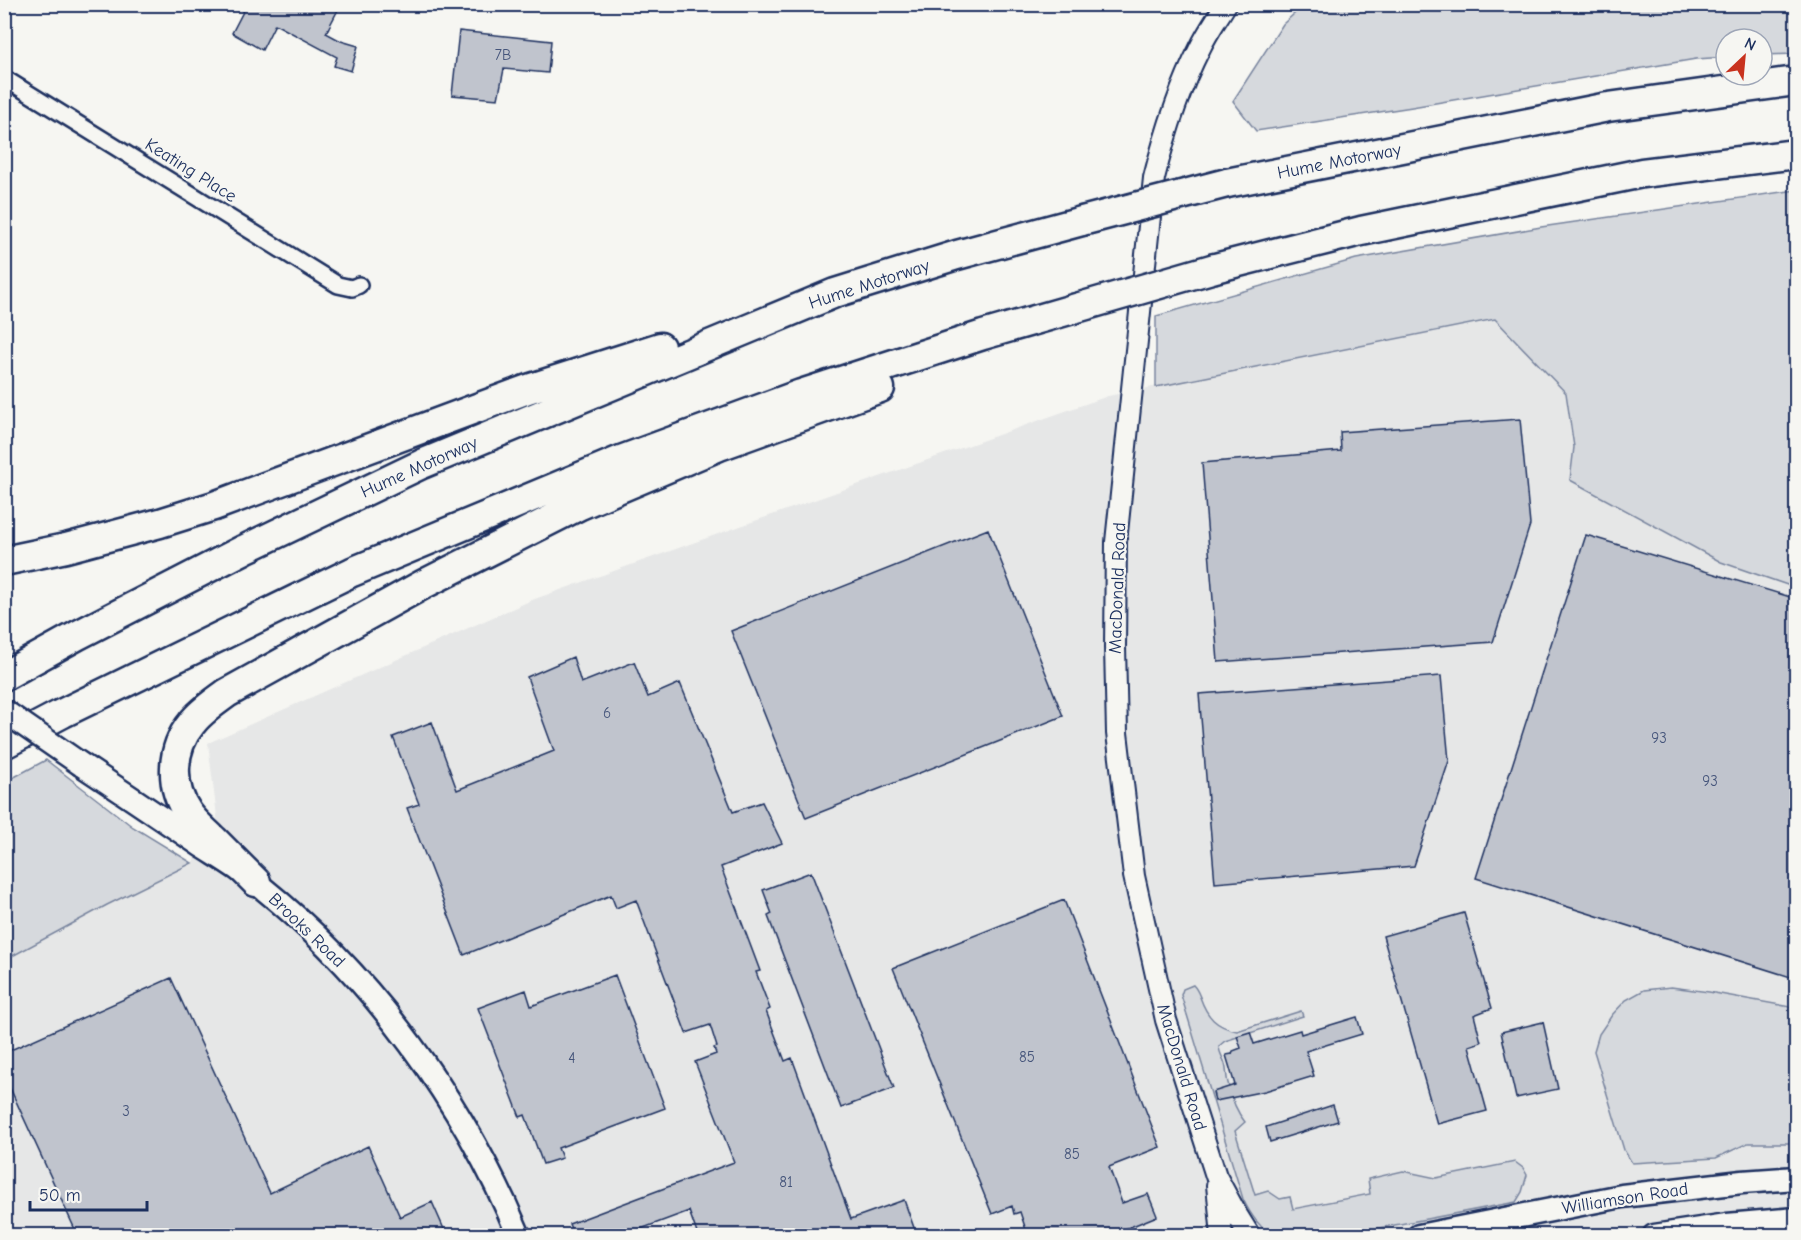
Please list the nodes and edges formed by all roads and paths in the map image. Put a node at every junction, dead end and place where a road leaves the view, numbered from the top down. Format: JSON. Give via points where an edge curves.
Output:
{"nodes":[{"id":1,"x":1226,"y":4,"type":"edge"},
{"id":2,"x":4,"y":78,"type":"edge"},
{"id":3,"x":1797,"y":81,"type":"edge"},
{"id":4,"x":1797,"y":154,"type":"edge"},
{"id":5,"x":359,"y":285,"type":"dead end"},
{"id":6,"x":835,"y":292,"type":"junction"},
{"id":7,"x":983,"y":335,"type":"junction"},
{"id":8,"x":4,"y":561,"type":"edge"},
{"id":9,"x":4,"y":676,"type":"edge"},
{"id":10,"x":4,"y":711,"type":"edge"},
{"id":11,"x":4,"y":744,"type":"edge"},
{"id":12,"x":256,"y":882,"type":"junction"},
{"id":13,"x":1216,"y":1176,"type":"junction"},
{"id":14,"x":1797,"y":1178,"type":"edge"},
{"id":15,"x":1797,"y":1219,"type":"edge"},
{"id":16,"x":519,"y":1236,"type":"edge"},
{"id":17,"x":1222,"y":1236,"type":"edge"},
{"id":18,"x":1250,"y":1236,"type":"edge"},
{"id":19,"x":1419,"y":1236,"type":"edge"},
{"id":20,"x":1654,"y":1236,"type":"edge"}],
"edges":[{"from":1,"to":13,"type":"street","name":"MacDonald Road","via":[[1200,46],[1181,88],[1154,178],[1116,542],[1114,646],[1118,733],[1134,876],[1166,1020]]},
{"from":2,"to":5,"type":"street","name":"Keating Place","via":[[338,285]]},
{"from":3,"to":6,"type":"highway","name":"Hume Motorway","bridge":true,"via":[[1608,107],[1227,183]]},
{"from":4,"to":7,"type":"highway","bridge":true,"via":[[1642,173],[1361,231],[1215,268]]},
{"from":6,"to":8,"type":"highway","via":[[528,388],[214,506],[76,546]]},
{"from":6,"to":9,"type":"highway","name":"Hume Motorway","via":[[422,464],[234,554]]},
{"from":7,"to":11,"type":"highway","via":[[801,394],[621,460],[352,572]]},
{"from":7,"to":12,"type":"highway","via":[[885,386],[719,446],[580,505],[415,589],[216,701],[192,723],[182,740],[176,762],[177,788],[193,819]]},
{"from":10,"to":12,"type":"main road","name":"Brooks Road","bridge":true},
{"from":12,"to":16,"type":"main road","name":"Brooks Road","via":[[346,966],[411,1046],[468,1134]]},
{"from":13,"to":17,"type":"street","name":"MacDonald Road"},
{"from":13,"to":18,"type":"street","name":"MacDonald Road"},
{"from":14,"to":19,"type":"main road","name":"Williamson Road","via":[[1622,1196]]},
{"from":15,"to":20,"type":"main road"}]}
